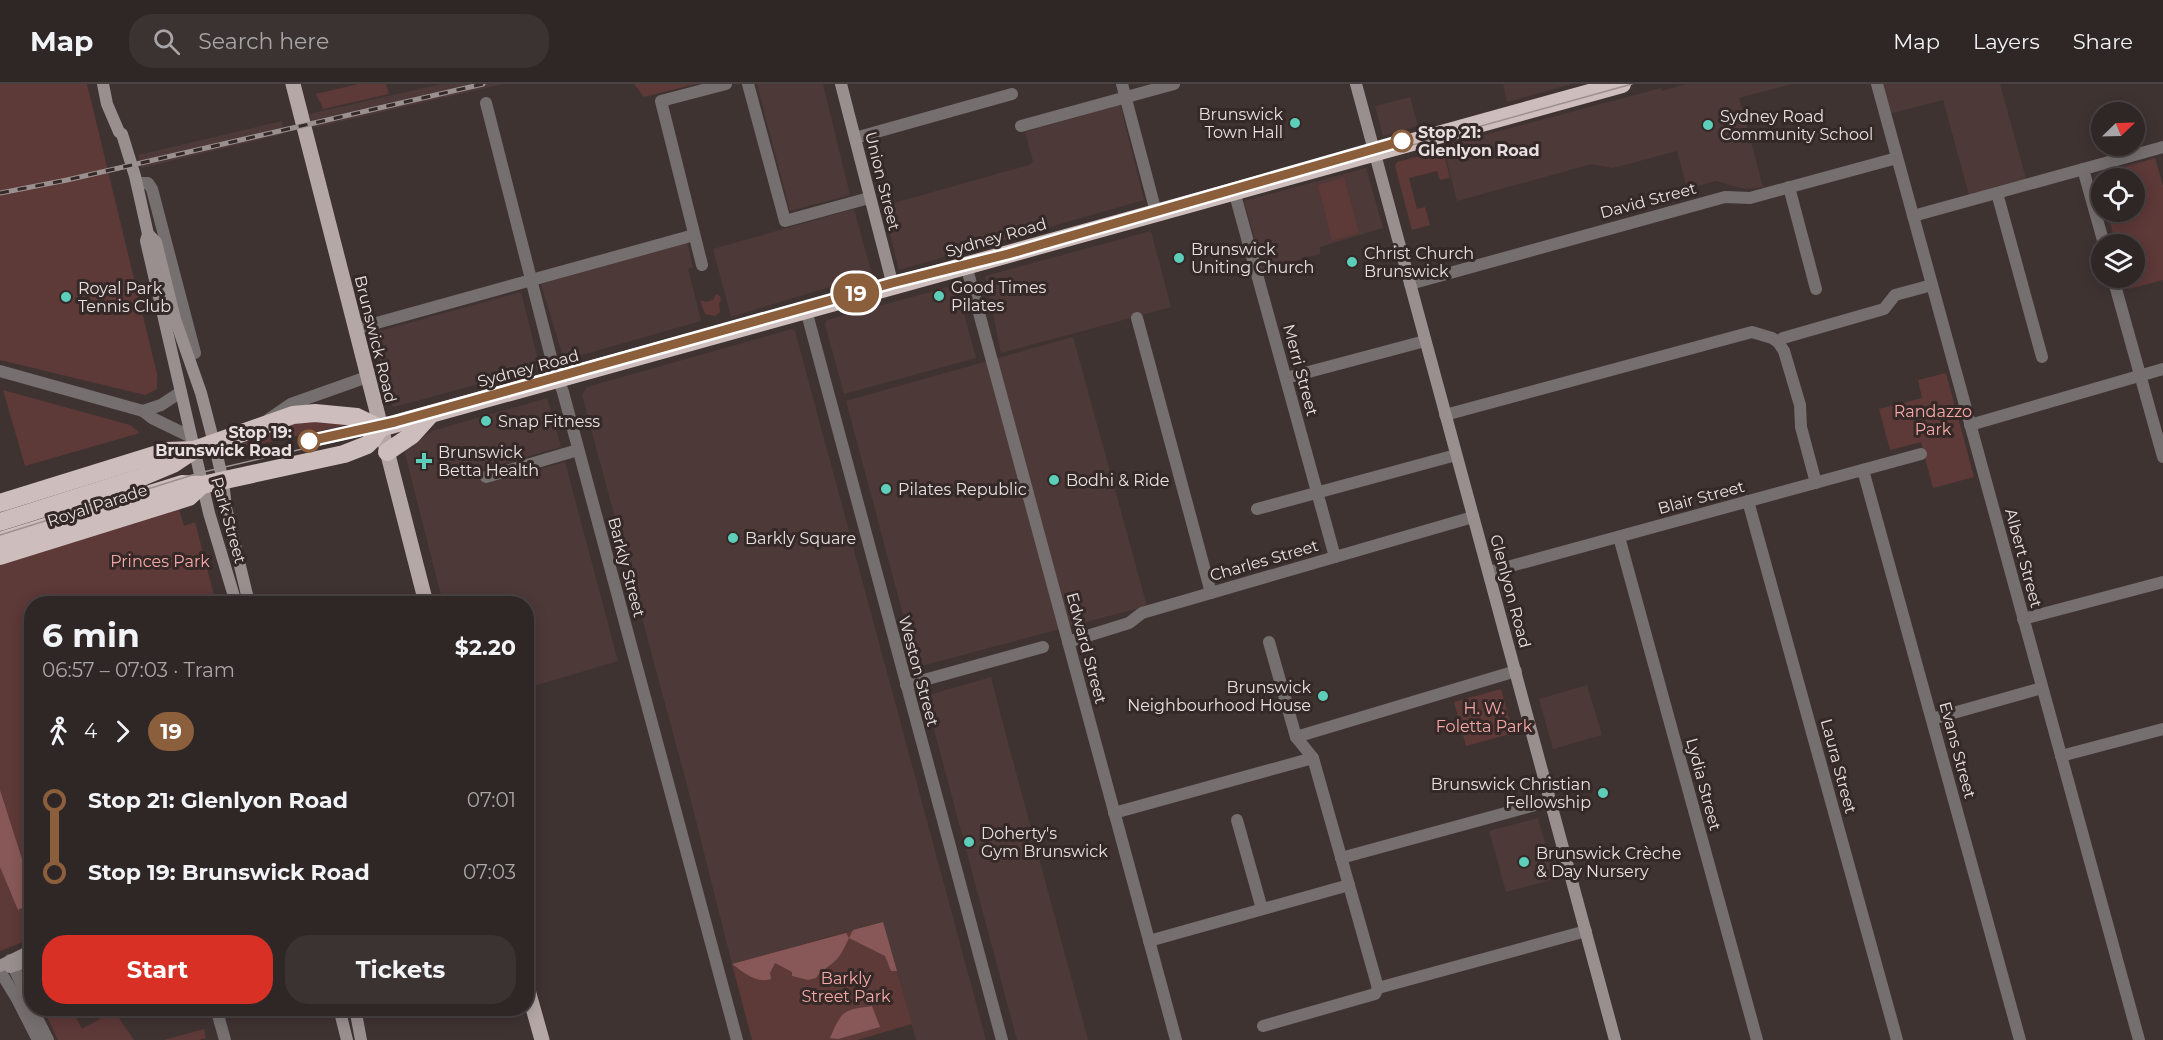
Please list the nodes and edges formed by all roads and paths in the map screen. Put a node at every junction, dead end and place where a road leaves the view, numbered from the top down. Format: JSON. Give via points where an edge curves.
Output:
{"nodes":[{"id":1,"x":105,"y":84,"type":"edge"},
{"id":2,"x":293,"y":84,"type":"edge"},
{"id":3,"x":726,"y":84,"type":"edge"},
{"id":4,"x":748,"y":84,"type":"edge"},
{"id":5,"x":841,"y":84,"type":"edge"},
{"id":6,"x":1122,"y":84,"type":"edge"},
{"id":7,"x":1174,"y":84,"type":"edge"},
{"id":8,"x":1356,"y":84,"type":"edge"},
{"id":9,"x":1622,"y":84,"type":"edge"},
{"id":10,"x":1877,"y":84,"type":"edge"},
{"id":11,"x":1583,"y":89,"type":"edge"},
{"id":12,"x":1012,"y":94,"type":"dead end"},
{"id":13,"x":1126,"y":98,"type":"junction"},
{"id":14,"x":486,"y":103,"type":"dead end"},
{"id":15,"x":1021,"y":126,"type":"dead end"},
{"id":16,"x":855,"y":138,"type":"junction"},
{"id":17,"x":2163,"y":148,"type":"edge"},
{"id":18,"x":1374,"y":152,"type":"junction"},
{"id":19,"x":1897,"y":158,"type":"junction"},
{"id":20,"x":2083,"y":169,"type":"junction"},
{"id":21,"x":137,"y":183,"type":"junction"},
{"id":22,"x":1789,"y":187,"type":"junction"},
{"id":23,"x":1234,"y":191,"type":"junction"},
{"id":24,"x":1997,"y":193,"type":"junction"},
{"id":25,"x":869,"y":198,"type":"junction"},
{"id":26,"x":1156,"y":212,"type":"junction"},
{"id":27,"x":1913,"y":216,"type":"junction"},
{"id":28,"x":148,"y":234,"type":"junction"},
{"id":29,"x":2101,"y":234,"type":"edge"},
{"id":30,"x":694,"y":235,"type":"junction"},
{"id":31,"x":702,"y":265,"type":"dead end"},
{"id":32,"x":966,"y":266,"type":"junction"},
{"id":33,"x":531,"y":281,"type":"junction"},
{"id":34,"x":1410,"y":284,"type":"junction"},
{"id":35,"x":1932,"y":285,"type":"junction"},
{"id":36,"x":893,"y":286,"type":"junction"},
{"id":37,"x":2116,"y":288,"type":"edge"},
{"id":38,"x":1816,"y":289,"type":"dead end"},
{"id":39,"x":806,"y":310,"type":"junction"},
{"id":40,"x":1137,"y":318,"type":"dead end"},
{"id":41,"x":355,"y":329,"type":"junction"},
{"id":42,"x":1425,"y":341,"type":"junction"},
{"id":43,"x":1778,"y":342,"type":"junction"},
{"id":44,"x":188,"y":355,"type":"junction"},
{"id":45,"x":2042,"y":357,"type":"dead end"},
{"id":46,"x":2163,"y":369,"type":"edge"},
{"id":47,"x":0,"y":371,"type":"edge"},
{"id":48,"x":2140,"y":376,"type":"junction"},
{"id":49,"x":367,"y":377,"type":"junction"},
{"id":50,"x":1286,"y":378,"type":"junction"},
{"id":51,"x":558,"y":380,"type":"junction"},
{"id":52,"x":181,"y":392,"type":"junction"},
{"id":53,"x":143,"y":411,"type":"junction"},
{"id":54,"x":431,"y":414,"type":"junction"},
{"id":55,"x":1445,"y":415,"type":"junction"},
{"id":56,"x":261,"y":425,"type":"junction"},
{"id":57,"x":1970,"y":425,"type":"junction"},
{"id":58,"x":380,"y":428,"type":"junction"},
{"id":59,"x":214,"y":442,"type":"junction"},
{"id":60,"x":192,"y":443,"type":"junction"},
{"id":61,"x":578,"y":450,"type":"junction"},
{"id":62,"x":387,"y":452,"type":"junction"},
{"id":63,"x":1922,"y":454,"type":"dead end"},
{"id":64,"x":1456,"y":455,"type":"junction"},
{"id":65,"x":2163,"y":457,"type":"edge"},
{"id":66,"x":1863,"y":470,"type":"junction"},
{"id":67,"x":486,"y":477,"type":"dead end"},
{"id":68,"x":223,"y":481,"type":"junction"},
{"id":69,"x":1816,"y":483,"type":"junction"},
{"id":70,"x":202,"y":486,"type":"junction"},
{"id":71,"x":1317,"y":493,"type":"junction"},
{"id":72,"x":1749,"y":501,"type":"junction"},
{"id":73,"x":0,"y":503,"type":"edge"},
{"id":74,"x":1257,"y":509,"type":"dead end"},
{"id":75,"x":43,"y":517,"type":"junction"},
{"id":76,"x":1473,"y":517,"type":"junction"},
{"id":77,"x":0,"y":522,"type":"edge"},
{"id":78,"x":1619,"y":537,"type":"junction"},
{"id":79,"x":0,"y":541,"type":"edge"},
{"id":80,"x":0,"y":556,"type":"edge"},
{"id":81,"x":1335,"y":557,"type":"junction"},
{"id":82,"x":1489,"y":572,"type":"junction"},
{"id":83,"x":242,"y":576,"type":"junction"},
{"id":84,"x":229,"y":579,"type":"junction"},
{"id":85,"x":2163,"y":582,"type":"edge"},
{"id":86,"x":1211,"y":593,"type":"junction"},
{"id":87,"x":234,"y":596,"type":"edge"},
{"id":88,"x":247,"y":596,"type":"edge"},
{"id":89,"x":424,"y":596,"type":"edge"},
{"id":90,"x":2023,"y":619,"type":"junction"},
{"id":91,"x":1068,"y":642,"type":"junction"},
{"id":92,"x":1269,"y":642,"type":"dead end"},
{"id":93,"x":1043,"y":647,"type":"dead end"},
{"id":94,"x":1516,"y":671,"type":"junction"},
{"id":95,"x":906,"y":685,"type":"junction"},
{"id":96,"x":2042,"y":688,"type":"junction"},
{"id":97,"x":1932,"y":719,"type":"junction"},
{"id":98,"x":2163,"y":729,"type":"edge"},
{"id":99,"x":1296,"y":737,"type":"junction"},
{"id":100,"x":2061,"y":756,"type":"junction"},
{"id":101,"x":1313,"y":758,"type":"junction"},
{"id":102,"x":1550,"y":801,"type":"junction"},
{"id":103,"x":1114,"y":813,"type":"junction"},
{"id":104,"x":1238,"y":820,"type":"dead end"},
{"id":105,"x":1341,"y":858,"type":"junction"},
{"id":106,"x":1349,"y":885,"type":"junction"},
{"id":107,"x":1262,"y":909,"type":"junction"},
{"id":108,"x":1586,"y":931,"type":"junction"},
{"id":109,"x":1149,"y":941,"type":"junction"},
{"id":110,"x":24,"y":955,"type":"edge"},
{"id":111,"x":24,"y":962,"type":"edge"},
{"id":112,"x":4,"y":966,"type":"edge"},
{"id":113,"x":1378,"y":988,"type":"junction"},
{"id":114,"x":24,"y":995,"type":"edge"},
{"id":115,"x":24,"y":1011,"type":"edge"},
{"id":116,"x":534,"y":1012,"type":"edge"},
{"id":117,"x":26,"y":1016,"type":"edge"},
{"id":118,"x":36,"y":1016,"type":"edge"},
{"id":119,"x":218,"y":1016,"type":"edge"},
{"id":120,"x":341,"y":1016,"type":"edge"},
{"id":121,"x":356,"y":1016,"type":"edge"},
{"id":122,"x":1263,"y":1026,"type":"dead end"},
{"id":123,"x":38,"y":1040,"type":"edge"},
{"id":124,"x":48,"y":1040,"type":"edge"},
{"id":125,"x":225,"y":1040,"type":"edge"},
{"id":126,"x":347,"y":1040,"type":"edge"},
{"id":127,"x":361,"y":1040,"type":"edge"},
{"id":128,"x":542,"y":1040,"type":"edge"},
{"id":129,"x":737,"y":1040,"type":"edge"},
{"id":130,"x":1002,"y":1040,"type":"edge"},
{"id":131,"x":1176,"y":1040,"type":"edge"},
{"id":132,"x":1615,"y":1040,"type":"edge"},
{"id":133,"x":1757,"y":1040,"type":"edge"},
{"id":134,"x":1897,"y":1040,"type":"edge"},
{"id":135,"x":2020,"y":1040,"type":"edge"},
{"id":136,"x":2139,"y":1040,"type":"edge"}],
"edges":[{"from":1,"to":21,"type":"street","name":"Park Street","via":[[125,128],[122,134]]},
{"from":2,"to":41,"type":"main road","name":"Brunswick Road"},
{"from":3,"to":30,"type":"street","via":[[661,101]]},
{"from":4,"to":25,"type":"street","via":[[785,221]]},
{"from":5,"to":16,"type":"street","name":"Union Street"},
{"from":6,"to":13,"type":"street"},
{"from":7,"to":13,"type":"street"},
{"from":8,"to":18,"type":"street","name":"Glenlyon Road"},
{"from":9,"to":11,"type":"highway","name":"Sydney Road"},
{"from":10,"to":19,"type":"street","name":"Albert Street"},
{"from":11,"to":18,"type":"highway","name":"Sydney Road"},
{"from":12,"to":16,"type":"street"},
{"from":13,"to":15,"type":"street"},
{"from":13,"to":26,"type":"street"},
{"from":14,"to":33,"type":"street","name":"Barkly Street"},
{"from":16,"to":25,"type":"street","name":"Union Street"},
{"from":17,"to":20,"type":"street"},
{"from":18,"to":23,"type":"highway","name":"Sydney Road"},
{"from":18,"to":34,"type":"street","name":"Glenlyon Road"},
{"from":19,"to":22,"type":"street","name":"David Street"},
{"from":19,"to":27,"type":"street","name":"Albert Street"},
{"from":20,"to":24,"type":"street"},
{"from":20,"to":29,"type":"street"},
{"from":21,"to":28,"type":"street","name":"Park Street"},
{"from":21,"to":44,"type":"street","name":"Park Street","via":[[148,183],[152,189],[195,353]]},
{"from":22,"to":34,"type":"street","name":"David Street","via":[[1750,198],[1725,196]]},
{"from":22,"to":38,"type":"street"},
{"from":23,"to":26,"type":"highway","name":"Sydney Road"},
{"from":23,"to":50,"type":"street","name":"Merri Street"},
{"from":24,"to":27,"type":"street"},
{"from":24,"to":45,"type":"street"},
{"from":25,"to":36,"type":"street","name":"Union Street"},
{"from":26,"to":32,"type":"highway","name":"Sydney Road"},
{"from":27,"to":35,"type":"street","name":"Albert Street"},
{"from":28,"to":44,"type":"street","name":"Park Street","via":[[156,242]]},
{"from":28,"to":52,"type":"street","name":"Park Street","via":[[146,241]]},
{"from":30,"to":31,"type":"street"},
{"from":30,"to":33,"type":"street"},
{"from":32,"to":36,"type":"highway","name":"Sydney Road"},
{"from":32,"to":91,"type":"street","name":"Edward Street"},
{"from":33,"to":41,"type":"street"},
{"from":33,"to":51,"type":"street","name":"Barkly Street"},
{"from":34,"to":42,"type":"street","name":"Glenlyon Road"},
{"from":35,"to":43,"type":"street","via":[[1895,295],[1884,309]]},
{"from":35,"to":57,"type":"street","name":"Albert Street"},
{"from":36,"to":39,"type":"highway","name":"Sydney Road"},
{"from":37,"to":48,"type":"street"},
{"from":39,"to":51,"type":"highway","name":"Sydney Road"},
{"from":39,"to":95,"type":"street","name":"Weston Street"},
{"from":40,"to":86,"type":"street"},
{"from":41,"to":49,"type":"main road","name":"Brunswick Road"},
{"from":42,"to":50,"type":"street"},
{"from":42,"to":55,"type":"street","name":"Glenlyon Road"},
{"from":43,"to":55,"type":"street","via":[[1752,332]]},
{"from":43,"to":69,"type":"street","via":[[1800,405],[1801,427]]},
{"from":44,"to":59,"type":"street","name":"Park Street"},
{"from":46,"to":48,"type":"street"},
{"from":47,"to":53,"type":"street"},
{"from":48,"to":57,"type":"street"},
{"from":48,"to":65,"type":"street"},
{"from":49,"to":56,"type":"street","name":"Royal Parade","via":[[291,404]]},
{"from":49,"to":58,"type":"main road","name":"Brunswick Road"},
{"from":50,"to":71,"type":"street","name":"Merri Street"},
{"from":51,"to":54,"type":"highway","name":"Sydney Road"},
{"from":51,"to":61,"type":"street","name":"Barkly Street"},
{"from":52,"to":53,"type":"street"},
{"from":52,"to":60,"type":"street","name":"Park Street"},
{"from":53,"to":60,"type":"street"},
{"from":54,"to":58,"type":"highway","name":"Sydney Road"},
{"from":54,"to":62,"type":"highway","via":[[412,435]]},
{"from":55,"to":64,"type":"street","name":"Glenlyon Road"},
{"from":56,"to":58,"type":"highway","name":"Royal Parade","via":[[293,415],[322,413],[363,418]]},
{"from":56,"to":59,"type":"highway","name":"Royal Parade"},
{"from":57,"to":90,"type":"street","name":"Albert Street"},
{"from":58,"to":62,"type":"main road","name":"Brunswick Road"},
{"from":58,"to":68,"type":"highway","name":"Royal Parade","via":[[367,445],[344,454]]},
{"from":59,"to":60,"type":"highway","name":"Royal Parade"},
{"from":59,"to":68,"type":"street","name":"Park Street"},
{"from":60,"to":70,"type":"street","name":"Park Street"},
{"from":60,"to":75,"type":"highway","name":"Royal Parade","via":[[167,451]]},
{"from":61,"to":67,"type":"street"},
{"from":61,"to":129,"type":"street","name":"Barkly Street"},
{"from":62,"to":89,"type":"main road","name":"Brunswick Road"},
{"from":63,"to":66,"type":"street","name":"Blair Street"},
{"from":64,"to":71,"type":"street"},
{"from":64,"to":76,"type":"street","name":"Glenlyon Road"},
{"from":66,"to":69,"type":"street","name":"Blair Street"},
{"from":66,"to":97,"type":"street","name":"Evans Street"},
{"from":68,"to":70,"type":"highway","name":"Royal Parade"},
{"from":68,"to":83,"type":"street","name":"Park Street"},
{"from":69,"to":72,"type":"street","name":"Blair Street"},
{"from":70,"to":75,"type":"highway","name":"Royal Parade","via":[[182,484]]},
{"from":70,"to":84,"type":"street","name":"Park Street"},
{"from":71,"to":74,"type":"street"},
{"from":71,"to":81,"type":"street","name":"Merri Street"},
{"from":72,"to":78,"type":"street","name":"Blair Street"},
{"from":72,"to":134,"type":"street","name":"Laura Street"},
{"from":73,"to":75,"type":"highway","name":"Royal Parade"},
{"from":75,"to":77,"type":"highway","name":"Royal Parade"},
{"from":75,"to":79,"type":"highway","name":"Royal Parade"},
{"from":75,"to":80,"type":"highway","name":"Royal Parade"},
{"from":76,"to":81,"type":"street","name":"Charles Street"},
{"from":76,"to":82,"type":"street","name":"Glenlyon Road"},
{"from":78,"to":82,"type":"street","name":"Blair Street"},
{"from":78,"to":133,"type":"street","name":"Lydia Street"},
{"from":81,"to":86,"type":"street","name":"Charles Street"},
{"from":82,"to":94,"type":"street","name":"Glenlyon Road"},
{"from":83,"to":84,"type":"street"},
{"from":83,"to":88,"type":"street","name":"Park Street"},
{"from":84,"to":87,"type":"street","name":"Park Street"},
{"from":85,"to":90,"type":"street"},
{"from":86,"to":91,"type":"street","name":"Charles Street","via":[[1142,613],[1129,623]]},
{"from":90,"to":96,"type":"street","name":"Albert Street"},
{"from":91,"to":103,"type":"street","name":"Edward Street"},
{"from":92,"to":99,"type":"street"},
{"from":93,"to":95,"type":"street"},
{"from":94,"to":99,"type":"street"},
{"from":94,"to":102,"type":"street","name":"Glenlyon Road"},
{"from":95,"to":130,"type":"street","name":"Weston Street"},
{"from":96,"to":97,"type":"street"},
{"from":96,"to":100,"type":"street","name":"Albert Street"},
{"from":97,"to":135,"type":"street","name":"Evans Street"},
{"from":98,"to":100,"type":"street"},
{"from":99,"to":101,"type":"street"},
{"from":100,"to":136,"type":"street","name":"Albert Street"},
{"from":101,"to":103,"type":"street"},
{"from":101,"to":105,"type":"street"},
{"from":102,"to":105,"type":"street"},
{"from":102,"to":108,"type":"street","name":"Glenlyon Road"},
{"from":103,"to":109,"type":"street","name":"Edward Street"},
{"from":104,"to":107,"type":"street"},
{"from":105,"to":106,"type":"street"},
{"from":106,"to":107,"type":"street"},
{"from":106,"to":113,"type":"street"},
{"from":107,"to":109,"type":"street"},
{"from":108,"to":113,"type":"street"},
{"from":108,"to":132,"type":"street","name":"Glenlyon Road"},
{"from":109,"to":131,"type":"street","name":"Edward Street"},
{"from":110,"to":112,"type":"street"},
{"from":111,"to":112,"type":"street"},
{"from":112,"to":114,"type":"street"},
{"from":112,"to":115,"type":"street"},
{"from":113,"to":122,"type":"street","via":[[1375,994]]},
{"from":116,"to":128,"type":"main road"},
{"from":117,"to":123,"type":"street"},
{"from":118,"to":124,"type":"street"},
{"from":119,"to":125,"type":"street"},
{"from":120,"to":126,"type":"street"},
{"from":121,"to":127,"type":"street"}]}
